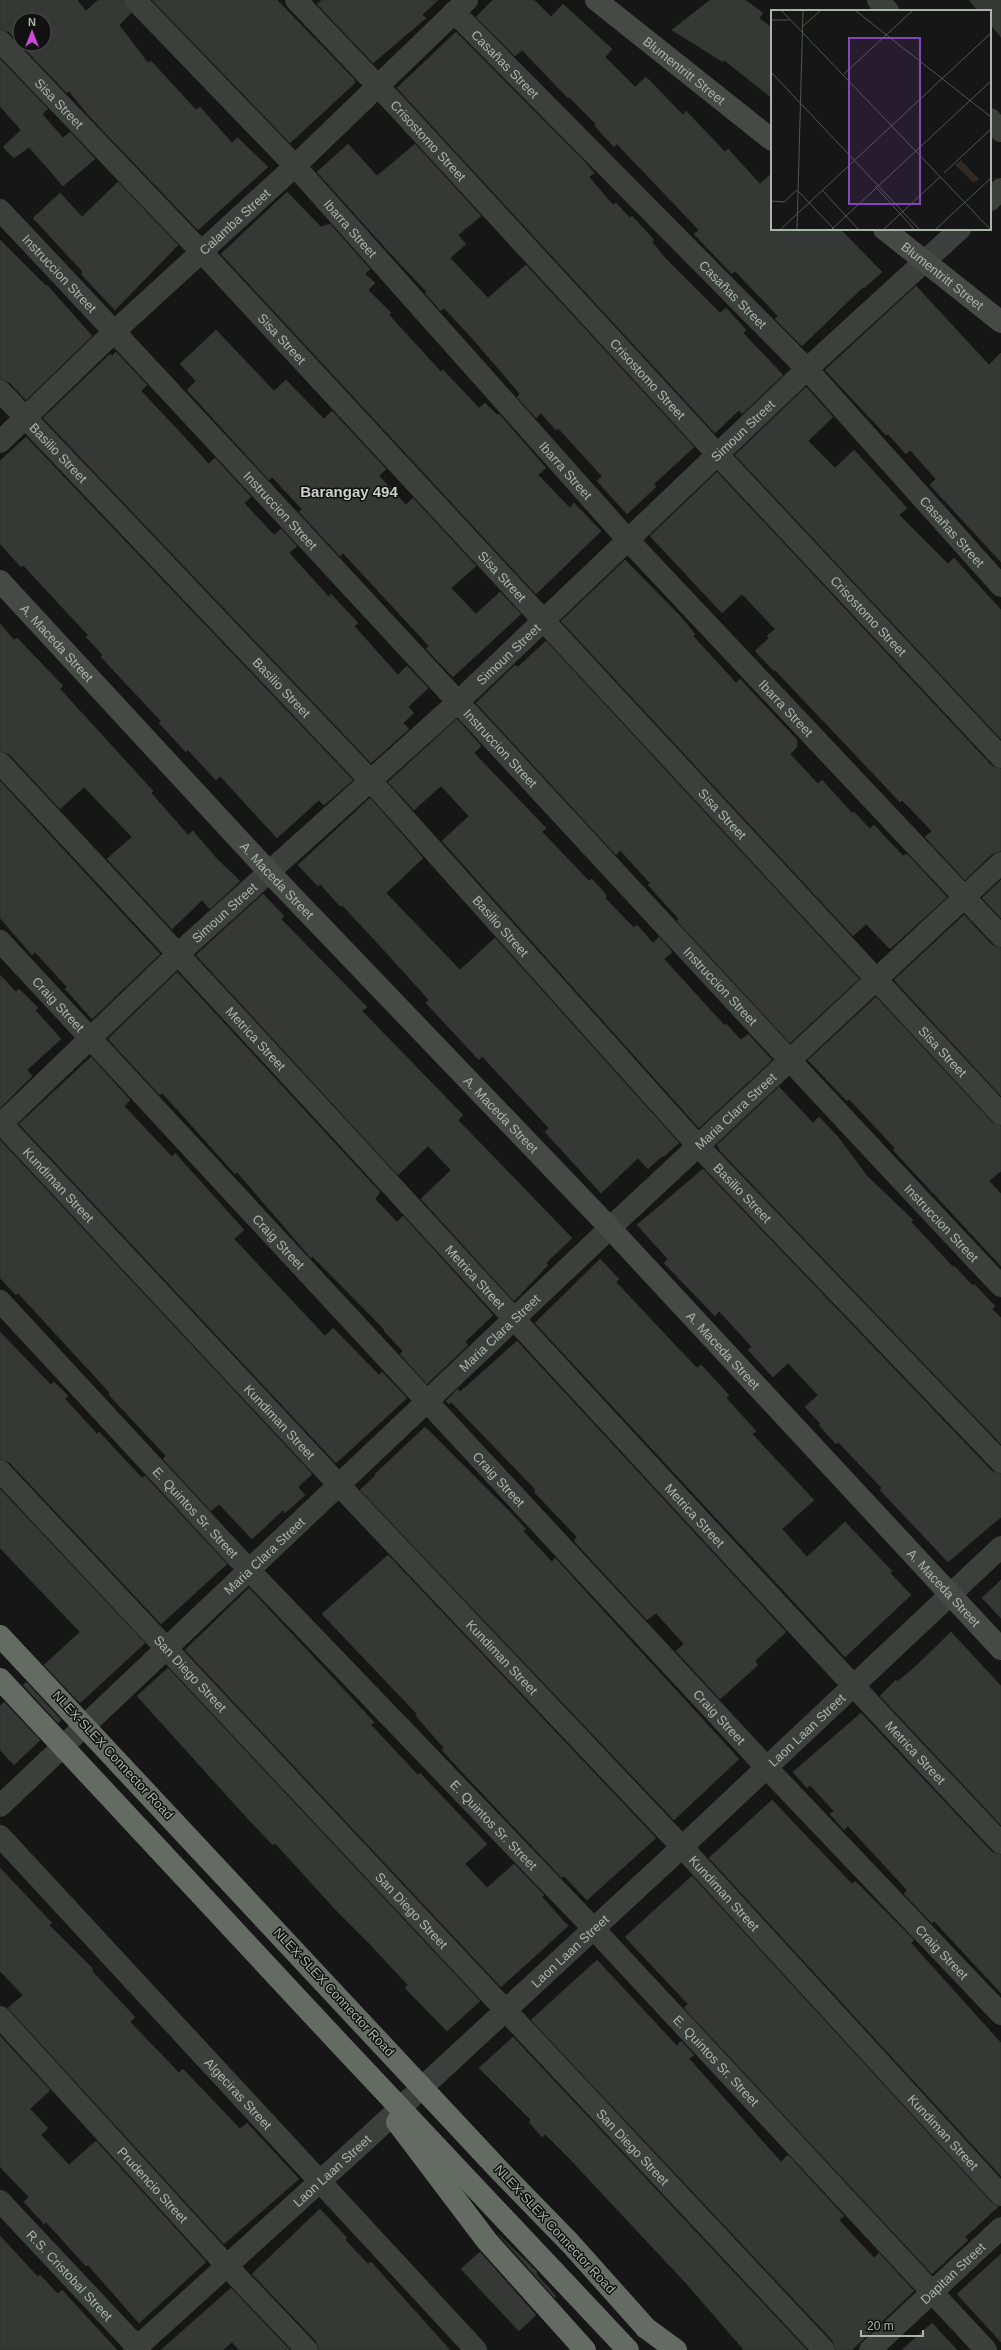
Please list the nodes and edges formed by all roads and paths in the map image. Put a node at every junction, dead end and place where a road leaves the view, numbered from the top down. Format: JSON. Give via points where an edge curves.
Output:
{"nodes":[{"id":1,"x":134,"y":0,"type":"edge"},
{"id":2,"x":296,"y":0,"type":"edge"},
{"id":3,"x":596,"y":0,"type":"edge"},
{"id":4,"x":878,"y":0,"type":"edge"},
{"id":5,"x":461,"y":6,"type":"edge"},
{"id":6,"x":887,"y":10,"type":"edge"},
{"id":7,"x":0,"y":41,"type":"edge"},
{"id":8,"x":378,"y":86,"type":"junction"},
{"id":9,"x":991,"y":120,"type":"edge"},
{"id":10,"x":1001,"y":131,"type":"edge"},
{"id":11,"x":771,"y":139,"type":"edge"},
{"id":12,"x":296,"y":166,"type":"junction"},
{"id":13,"x":1001,"y":189,"type":"edge"},
{"id":14,"x":991,"y":199,"type":"edge"},
{"id":15,"x":0,"y":210,"type":"edge"},
{"id":16,"x":885,"y":230,"type":"edge"},
{"id":17,"x":959,"y":230,"type":"edge"},
{"id":18,"x":202,"y":252,"type":"junction"},
{"id":19,"x":926,"y":262,"type":"junction"},
{"id":20,"x":1001,"y":322,"type":"edge"},
{"id":21,"x":115,"y":331,"type":"junction"},
{"id":22,"x":808,"y":369,"type":"junction"},
{"id":23,"x":0,"y":390,"type":"edge"},
{"id":24,"x":26,"y":418,"type":"junction"},
{"id":25,"x":0,"y":442,"type":"edge"},
{"id":26,"x":718,"y":455,"type":"junction"},
{"id":27,"x":628,"y":540,"type":"junction"},
{"id":28,"x":0,"y":581,"type":"edge"},
{"id":29,"x":1001,"y":586,"type":"edge"},
{"id":30,"x":544,"y":621,"type":"junction"},
{"id":31,"x":459,"y":701,"type":"junction"},
{"id":32,"x":1001,"y":757,"type":"edge"},
{"id":33,"x":0,"y":763,"type":"edge"},
{"id":34,"x":371,"y":782,"type":"junction"},
{"id":35,"x":1001,"y":863,"type":"edge"},
{"id":36,"x":270,"y":873,"type":"junction"},
{"id":37,"x":965,"y":897,"type":"junction"},
{"id":38,"x":1001,"y":936,"type":"edge"},
{"id":39,"x":0,"y":941,"type":"edge"},
{"id":40,"x":178,"y":954,"type":"junction"},
{"id":41,"x":876,"y":980,"type":"junction"},
{"id":42,"x":90,"y":1037,"type":"junction"},
{"id":43,"x":789,"y":1061,"type":"junction"},
{"id":44,"x":1001,"y":1114,"type":"edge"},
{"id":45,"x":0,"y":1124,"type":"edge"},
{"id":46,"x":698,"y":1146,"type":"junction"},
{"id":47,"x":610,"y":1228,"type":"junction"},
{"id":48,"x":1001,"y":1286,"type":"edge"},
{"id":49,"x":0,"y":1302,"type":"edge"},
{"id":50,"x":513,"y":1320,"type":"junction"},
{"id":51,"x":427,"y":1401,"type":"junction"},
{"id":52,"x":1001,"y":1462,"type":"edge"},
{"id":53,"x":0,"y":1471,"type":"edge"},
{"id":54,"x":339,"y":1485,"type":"junction"},
{"id":55,"x":1001,"y":1546,"type":"edge"},
{"id":56,"x":249,"y":1570,"type":"junction"},
{"id":57,"x":951,"y":1594,"type":"junction"},
{"id":58,"x":0,"y":1636,"type":"edge"},
{"id":59,"x":167,"y":1647,"type":"junction"},
{"id":60,"x":1001,"y":1649,"type":"edge"},
{"id":61,"x":0,"y":1679,"type":"edge"},
{"id":62,"x":853,"y":1687,"type":"junction"},
{"id":63,"x":767,"y":1768,"type":"junction"},
{"id":64,"x":0,"y":1806,"type":"edge"},
{"id":65,"x":0,"y":1836,"type":"edge"},
{"id":66,"x":1001,"y":1844,"type":"edge"},
{"id":67,"x":682,"y":1848,"type":"junction"},
{"id":68,"x":593,"y":1928,"type":"junction"},
{"id":69,"x":504,"y":2011,"type":"junction"},
{"id":70,"x":1001,"y":2014,"type":"edge"},
{"id":71,"x":0,"y":2017,"type":"edge"},
{"id":72,"x":338,"y":2042,"type":"junction"},
{"id":73,"x":320,"y":2181,"type":"junction"},
{"id":74,"x":1001,"y":2195,"type":"edge"},
{"id":75,"x":0,"y":2201,"type":"edge"},
{"id":76,"x":1001,"y":2228,"type":"edge"},
{"id":77,"x":226,"y":2266,"type":"junction"},
{"id":78,"x":933,"y":2291,"type":"junction"},
{"id":79,"x":646,"y":2328,"type":"junction"},
{"id":80,"x":137,"y":2349,"type":"edge"},
{"id":81,"x":307,"y":2350,"type":"edge"},
{"id":82,"x":476,"y":2350,"type":"edge"},
{"id":83,"x":586,"y":2350,"type":"edge"},
{"id":84,"x":628,"y":2350,"type":"edge"},
{"id":85,"x":666,"y":2350,"type":"edge"},
{"id":86,"x":676,"y":2350,"type":"edge"},
{"id":87,"x":824,"y":2350,"type":"edge"},
{"id":88,"x":870,"y":2350,"type":"edge"},
{"id":89,"x":986,"y":2350,"type":"edge"}],
"edges":[{"from":1,"to":12,"type":"street","name":"Ibarra Street"},
{"from":2,"to":8,"type":"street","name":"Crisostomo Street"},
{"from":3,"to":11,"type":"main road","name":"Blumentritt Street"},
{"from":4,"to":6,"type":"street"},
{"from":5,"to":8,"type":"street","name":"Calamba Street"},
{"from":5,"to":22,"type":"street","name":"Casañas Street"},
{"from":7,"to":18,"type":"street","name":"Sisa Street"},
{"from":8,"to":12,"type":"street","name":"Calamba Street"},
{"from":8,"to":26,"type":"street","name":"Crisostomo Street"},
{"from":9,"to":10,"type":"street"},
{"from":12,"to":18,"type":"street","name":"Calamba Street"},
{"from":12,"to":27,"type":"street","name":"Ibarra Street"},
{"from":13,"to":14,"type":"street"},
{"from":15,"to":21,"type":"street","name":"Instruccion Street"},
{"from":16,"to":19,"type":"main road","name":"Blumentritt Street"},
{"from":17,"to":19,"type":"street","name":"Simoun Street"},
{"from":18,"to":21,"type":"street","name":"Calamba Street"},
{"from":18,"to":30,"type":"street","name":"Sisa Street"},
{"from":19,"to":20,"type":"main road","name":"Blumentritt Street"},
{"from":19,"to":22,"type":"street","name":"Simoun Street"},
{"from":21,"to":24,"type":"street","name":"Calamba Street"},
{"from":21,"to":31,"type":"street","name":"Instruccion Street"},
{"from":22,"to":26,"type":"street","name":"Simoun Street"},
{"from":22,"to":29,"type":"street","name":"Casañas Street"},
{"from":23,"to":24,"type":"street","name":"Basilio Street"},
{"from":24,"to":25,"type":"street","name":"Calamba Street"},
{"from":24,"to":34,"type":"street","name":"Basilio Street"},
{"from":26,"to":27,"type":"street","name":"Simoun Street"},
{"from":26,"to":32,"type":"street","name":"Crisostomo Street"},
{"from":27,"to":30,"type":"street","name":"Simoun Street"},
{"from":27,"to":37,"type":"street","name":"Ibarra Street"},
{"from":28,"to":36,"type":"main road","name":"A. Maceda Street"},
{"from":30,"to":31,"type":"street","name":"Simoun Street"},
{"from":30,"to":41,"type":"street","name":"Sisa Street"},
{"from":31,"to":34,"type":"street","name":"Simoun Street"},
{"from":31,"to":43,"type":"street","name":"Instruccion Street"},
{"from":33,"to":40,"type":"street","name":"Metrica Street"},
{"from":34,"to":36,"type":"street","name":"Simoun Street"},
{"from":34,"to":46,"type":"street","name":"Basilio Street"},
{"from":35,"to":37,"type":"street","name":"Maria Clara Street"},
{"from":36,"to":40,"type":"street","name":"Simoun Street"},
{"from":36,"to":47,"type":"main road","name":"A. Maceda Street"},
{"from":37,"to":38,"type":"street","name":"Ibarra Street"},
{"from":37,"to":41,"type":"street","name":"Maria Clara Street"},
{"from":39,"to":42,"type":"street","name":"Craig Street"},
{"from":40,"to":42,"type":"street","name":"Simoun Street"},
{"from":40,"to":50,"type":"street","name":"Metrica Street"},
{"from":41,"to":43,"type":"street","name":"Maria Clara Street"},
{"from":41,"to":44,"type":"street","name":"Sisa Street"},
{"from":42,"to":45,"type":"street","name":"Simoun Street"},
{"from":42,"to":51,"type":"street","name":"Craig Street"},
{"from":43,"to":46,"type":"street","name":"Maria Clara Street"},
{"from":43,"to":48,"type":"street","name":"Instruccion Street"},
{"from":45,"to":54,"type":"street","name":"Kundiman Street"},
{"from":46,"to":47,"type":"street","name":"Maria Clara Street"},
{"from":46,"to":52,"type":"street","name":"Basilio Street"},
{"from":47,"to":50,"type":"street","name":"Maria Clara Street"},
{"from":47,"to":57,"type":"main road","name":"A. Maceda Street"},
{"from":49,"to":56,"type":"street","name":"E. Quintos Sr. Street"},
{"from":50,"to":51,"type":"street","name":"Maria Clara Street"},
{"from":50,"to":62,"type":"street","name":"Metrica Street"},
{"from":51,"to":54,"type":"street","name":"Maria Clara Street"},
{"from":51,"to":63,"type":"street","name":"Craig Street"},
{"from":53,"to":59,"type":"street","name":"San Diego Street"},
{"from":54,"to":56,"type":"street","name":"Maria Clara Street"},
{"from":54,"to":67,"type":"street","name":"Kundiman Street"},
{"from":55,"to":57,"type":"street","name":"Laon Laan Street"},
{"from":56,"to":59,"type":"street","name":"Maria Clara Street"},
{"from":56,"to":68,"type":"street","name":"E. Quintos Sr. Street"},
{"from":57,"to":60,"type":"main road","name":"A. Maceda Street"},
{"from":57,"to":62,"type":"street","name":"Laon Laan Street"},
{"from":58,"to":79,"type":"highway","name":"NLEX-SLEX Connector Road","bridge":true,"via":[[570,2243]]},
{"from":59,"to":64,"type":"street","name":"Maria Clara Street"},
{"from":59,"to":69,"type":"street","name":"San Diego Street"},
{"from":61,"to":72,"type":"highway","bridge":true},
{"from":62,"to":63,"type":"street","name":"Laon Laan Street"},
{"from":62,"to":66,"type":"street","name":"Metrica Street"},
{"from":63,"to":67,"type":"street","name":"Laon Laan Street"},
{"from":63,"to":70,"type":"street","name":"Craig Street"},
{"from":65,"to":73,"type":"street","name":"Algeciras Street"},
{"from":67,"to":68,"type":"street","name":"Laon Laan Street"},
{"from":67,"to":74,"type":"street","name":"Kundiman Street"},
{"from":68,"to":69,"type":"street","name":"Laon Laan Street"},
{"from":68,"to":78,"type":"street","name":"E. Quintos Sr. Street"},
{"from":69,"to":73,"type":"street","name":"Laon Laan Street"},
{"from":69,"to":87,"type":"street","name":"San Diego Street"},
{"from":71,"to":77,"type":"street","name":"Prudencio Street"},
{"from":72,"to":83,"type":"highway","bridge":true,"via":[[459,2207],[524,2284]]},
{"from":72,"to":84,"type":"highway","bridge":true},
{"from":73,"to":77,"type":"street","name":"Laon Laan Street"},
{"from":73,"to":82,"type":"street","name":"Algeciras Street"},
{"from":75,"to":80,"type":"street","name":"R.S. Cristobal Street"},
{"from":76,"to":78,"type":"street","name":"Dapitan Street"},
{"from":77,"to":80,"type":"street","name":"Laon Laan Street"},
{"from":77,"to":81,"type":"street","name":"Prudencio Street"},
{"from":78,"to":88,"type":"street","name":"Dapitan Street"},
{"from":78,"to":89,"type":"street","name":"E. Quintos Sr. Street"},
{"from":79,"to":85,"type":"highway","name":"NLEX-SLEX Connector Road"},
{"from":79,"to":86,"type":"highway"}]}
